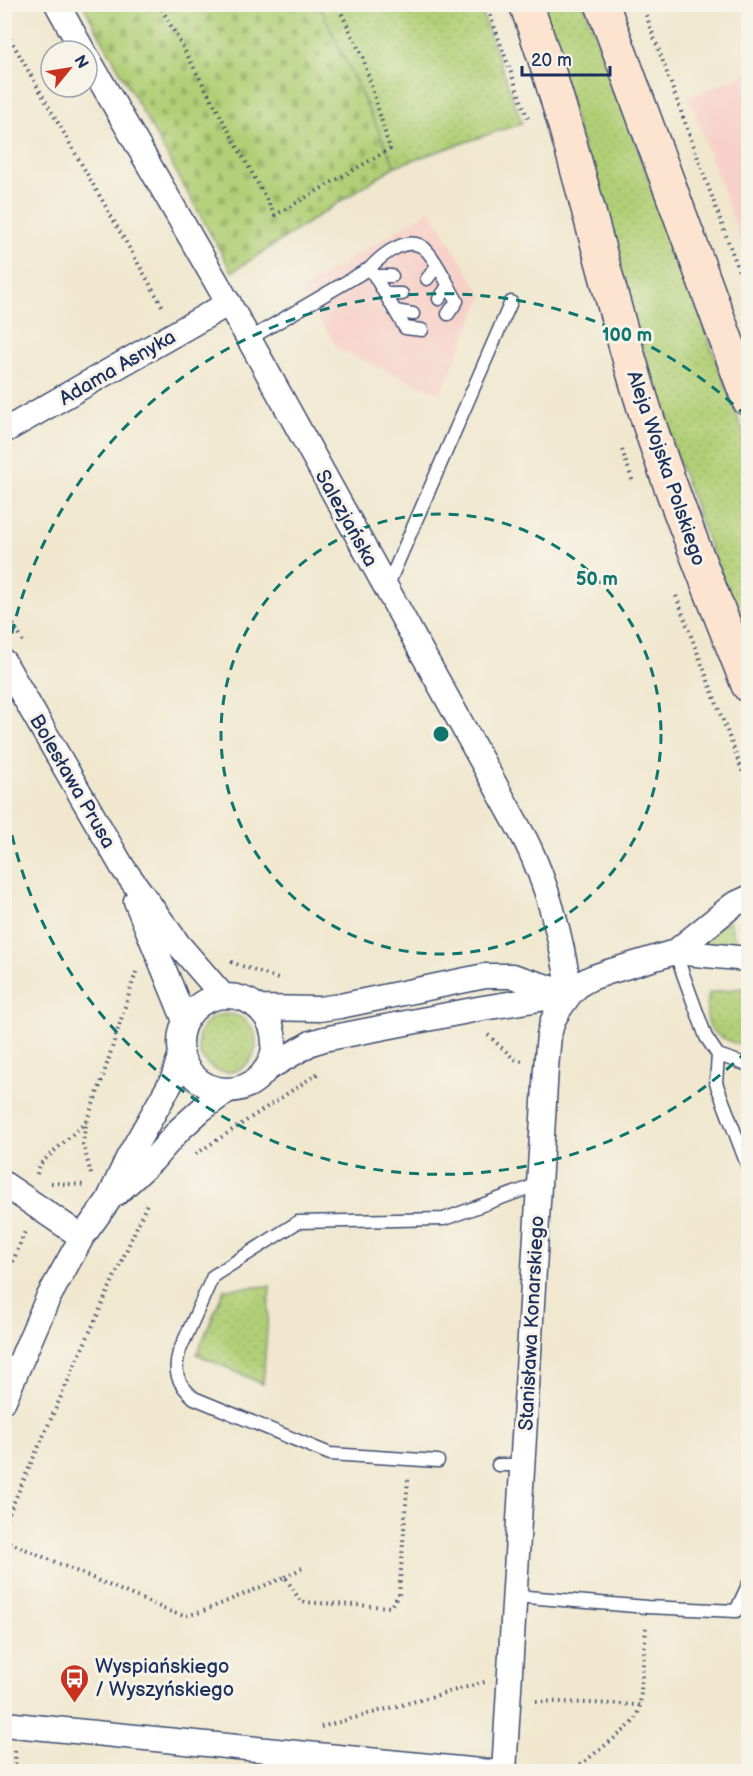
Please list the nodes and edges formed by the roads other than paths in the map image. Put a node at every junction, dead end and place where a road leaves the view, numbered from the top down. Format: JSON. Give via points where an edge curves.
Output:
{"nodes":[{"id":1,"x":57,"y":4,"type":"edge"},
{"id":2,"x":526,"y":4,"type":"edge"},
{"id":3,"x":602,"y":4,"type":"edge"},
{"id":4,"x":76,"y":39,"type":"edge"},
{"id":5,"x":99,"y":78,"type":"edge"},
{"id":6,"x":427,"y":250,"type":"junction"},
{"id":7,"x":418,"y":262,"type":"dead end"},
{"id":8,"x":437,"y":266,"type":"junction"},
{"id":9,"x":373,"y":272,"type":"junction"},
{"id":10,"x":392,"y":276,"type":"dead end"},
{"id":11,"x":428,"y":279,"type":"dead end"},
{"id":12,"x":448,"y":286,"type":"junction"},
{"id":13,"x":385,"y":294,"type":"junction"},
{"id":14,"x":402,"y":294,"type":"dead end"},
{"id":15,"x":439,"y":299,"type":"dead end"},
{"id":16,"x":511,"y":302,"type":"dead end"},
{"id":17,"x":229,"y":303,"type":"junction"},
{"id":18,"x":395,"y":311,"type":"junction"},
{"id":19,"x":413,"y":314,"type":"dead end"},
{"id":20,"x":448,"y":314,"type":"dead end"},
{"id":21,"x":423,"y":330,"type":"dead end"},
{"id":22,"x":249,"y":339,"type":"junction"},
{"id":23,"x":748,"y":399,"type":"edge"},
{"id":24,"x":4,"y":431,"type":"edge"},
{"id":25,"x":387,"y":589,"type":"junction"},
{"id":26,"x":4,"y":662,"type":"edge"},
{"id":27,"x":748,"y":685,"type":"edge"},
{"id":28,"x":123,"y":868,"type":"junction"},
{"id":29,"x":748,"y":898,"type":"edge"},
{"id":30,"x":675,"y":952,"type":"junction"},
{"id":31,"x":748,"y":958,"type":"edge"},
{"id":32,"x":570,"y":994,"type":"junction"},
{"id":33,"x":223,"y":996,"type":"junction"},
{"id":34,"x":258,"y":1008,"type":"junction"},
{"id":35,"x":185,"y":1021,"type":"junction"},
{"id":36,"x":181,"y":1053,"type":"junction"},
{"id":37,"x":718,"y":1055,"type":"junction"},
{"id":38,"x":748,"y":1065,"type":"edge"},
{"id":39,"x":265,"y":1070,"type":"junction"},
{"id":40,"x":228,"y":1090,"type":"junction"},
{"id":41,"x":748,"y":1167,"type":"edge"},
{"id":42,"x":4,"y":1184,"type":"edge"},
{"id":43,"x":539,"y":1184,"type":"junction"},
{"id":44,"x":101,"y":1193,"type":"junction"},
{"id":45,"x":82,"y":1238,"type":"junction"},
{"id":46,"x":4,"y":1400,"type":"edge"},
{"id":47,"x":438,"y":1461,"type":"dead end"},
{"id":48,"x":498,"y":1465,"type":"dead end"},
{"id":49,"x":523,"y":1465,"type":"junction"},
{"id":50,"x":748,"y":1585,"type":"edge"},
{"id":51,"x":515,"y":1596,"type":"junction"},
{"id":52,"x":4,"y":1724,"type":"edge"},
{"id":53,"x":490,"y":1772,"type":"edge"},
{"id":54,"x":504,"y":1772,"type":"edge"}],
"edges":[{"from":1,"to":4,"type":"street"},
{"from":2,"to":27,"type":"main road","name":"Aleja Wojska Polskiego","via":[[553,82],[634,375],[666,473]]},
{"from":3,"to":23,"type":"main road"},
{"from":5,"to":17,"type":"street","name":"Salezjańska"},
{"from":6,"to":7,"type":"lane"},
{"from":6,"to":8,"type":"lane"},
{"from":6,"to":9,"type":"lane","via":[[410,243],[398,247],[378,259]]},
{"from":8,"to":11,"type":"lane"},
{"from":8,"to":12,"type":"lane"},
{"from":9,"to":10,"type":"lane"},
{"from":9,"to":13,"type":"lane"},
{"from":9,"to":22,"type":"lane"},
{"from":12,"to":15,"type":"lane"},
{"from":12,"to":20,"type":"lane","via":[[457,301]]},
{"from":13,"to":14,"type":"lane"},
{"from":13,"to":18,"type":"lane"},
{"from":16,"to":25,"type":"lane"},
{"from":17,"to":22,"type":"street","name":"Salezjańska"},
{"from":17,"to":24,"type":"street","name":"Adama Asnyka"},
{"from":18,"to":19,"type":"lane"},
{"from":18,"to":21,"type":"lane","via":[[405,328]]},
{"from":22,"to":25,"type":"street","name":"Salezjańska"},
{"from":25,"to":32,"type":"street","name":"Salezjańska","via":[[538,867],[562,943]]},
{"from":26,"to":28,"type":"street","name":"Bolesława Prusa"},
{"from":28,"to":33,"type":"street","name":"Bolesława Prusa","via":[[178,944]]},
{"from":28,"to":35,"type":"street","name":"Bolesława Prusa"},
{"from":29,"to":30,"type":"street","name":"Stanisława Konarskiego"},
{"from":30,"to":31,"type":"street","name":"Stanisława Konarskiego"},
{"from":30,"to":32,"type":"street","name":"Stanisława Konarskiego","via":[[599,975]]},
{"from":30,"to":37,"type":"lane","via":[[702,1028]]},
{"from":32,"to":34,"type":"street","via":[[512,976],[485,976],[340,1006]]},
{"from":32,"to":39,"type":"street","via":[[324,1039]]},
{"from":32,"to":43,"type":"street","name":"Stanisława Konarskiego","via":[[553,1020],[549,1035]]},
{"from":33,"to":34,"type":"street","via":[[242,998]]},
{"from":33,"to":35,"type":"street","via":[[201,1004]]},
{"from":34,"to":39,"type":"street","via":[[273,1033],[273,1053]]},
{"from":35,"to":36,"type":"street"},
{"from":36,"to":40,"type":"street","via":[[185,1065],[203,1084]]},
{"from":36,"to":44,"type":"street","via":[[173,1079],[128,1158]]},
{"from":37,"to":38,"type":"lane"},
{"from":37,"to":41,"type":"lane","via":[[716,1083]]},
{"from":39,"to":40,"type":"street","via":[[249,1084]]},
{"from":40,"to":44,"type":"street","via":[[202,1109],[153,1160]]},
{"from":42,"to":45,"type":"street"},
{"from":43,"to":47,"type":"lane","via":[[444,1219],[298,1222],[213,1276],[179,1352],[178,1377],[184,1390],[194,1398],[330,1454]]},
{"from":43,"to":49,"type":"street","name":"Stanisława Konarskiego"},
{"from":44,"to":45,"type":"street"},
{"from":45,"to":46,"type":"street","via":[[48,1298]]},
{"from":48,"to":49,"type":"lane"},
{"from":49,"to":51,"type":"street","name":"Stanisława Konarskiego"},
{"from":50,"to":51,"type":"lane","via":[[736,1611]]},
{"from":51,"to":54,"type":"street","name":"Stanisława Konarskiego"},
{"from":52,"to":53,"type":"street"}]}
